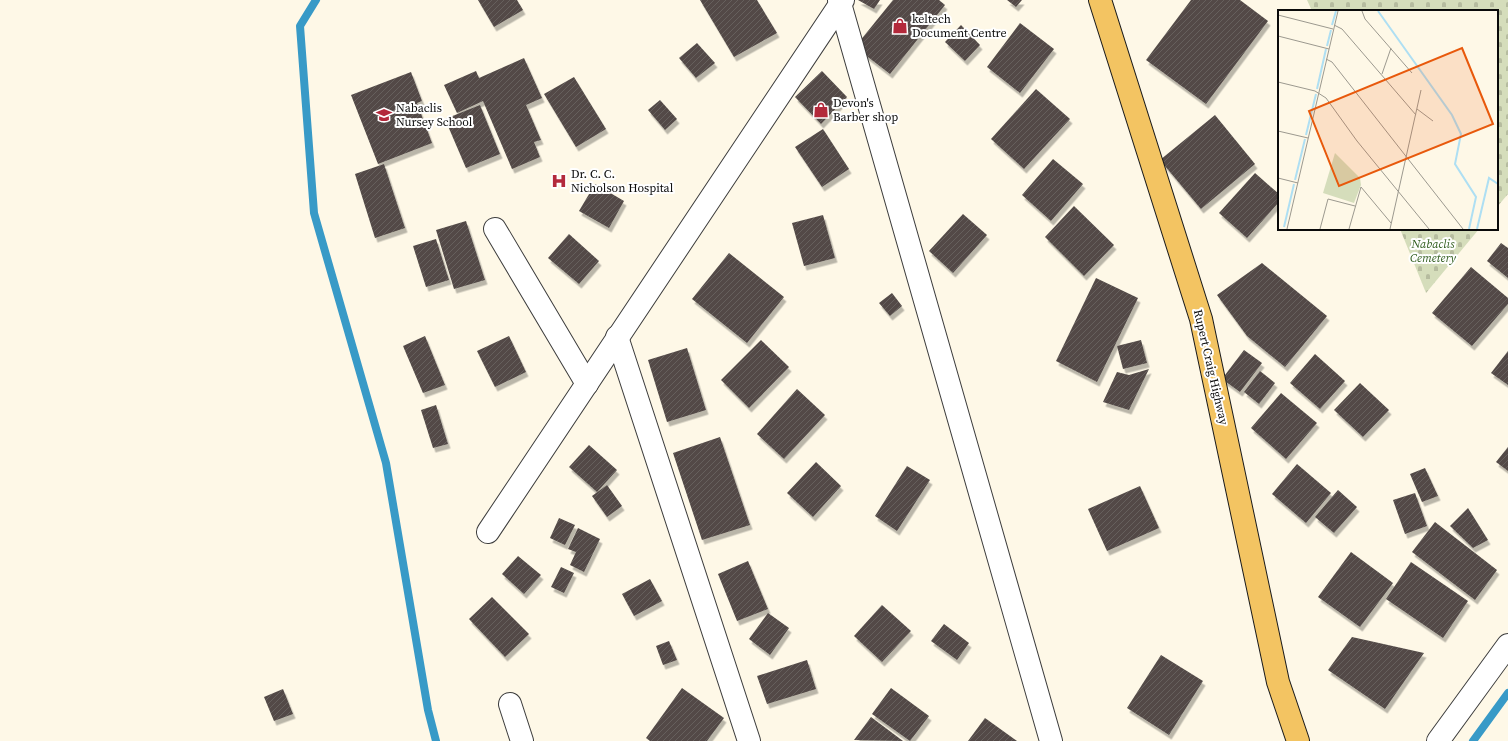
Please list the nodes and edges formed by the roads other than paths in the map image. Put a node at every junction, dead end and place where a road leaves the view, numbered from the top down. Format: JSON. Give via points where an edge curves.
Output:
{"nodes":[{"id":1,"x":1100,"y":0,"type":"edge"},
{"id":2,"x":841,"y":1,"type":"edge"},
{"id":3,"x":494,"y":229,"type":"dead end"},
{"id":4,"x":617,"y":337,"type":"junction"},
{"id":5,"x":586,"y":384,"type":"junction"},
{"id":6,"x":488,"y":532,"type":"dead end"},
{"id":7,"x":1508,"y":645,"type":"edge"},
{"id":8,"x":510,"y":704,"type":"dead end"},
{"id":9,"x":522,"y":741,"type":"edge"},
{"id":10,"x":749,"y":741,"type":"edge"},
{"id":11,"x":1051,"y":741,"type":"edge"},
{"id":12,"x":1298,"y":741,"type":"edge"},
{"id":13,"x":1438,"y":741,"type":"edge"}],
"edges":[{"from":1,"to":12,"type":"main road","name":"Rupert Craig Highway","via":[[1202,319],[1278,682]]},
{"from":2,"to":4,"type":"street"},
{"from":2,"to":11,"type":"street"},
{"from":3,"to":5,"type":"street"},
{"from":4,"to":5,"type":"street"},
{"from":4,"to":10,"type":"street"},
{"from":5,"to":6,"type":"street"},
{"from":7,"to":13,"type":"street"},
{"from":8,"to":9,"type":"street"}]}
